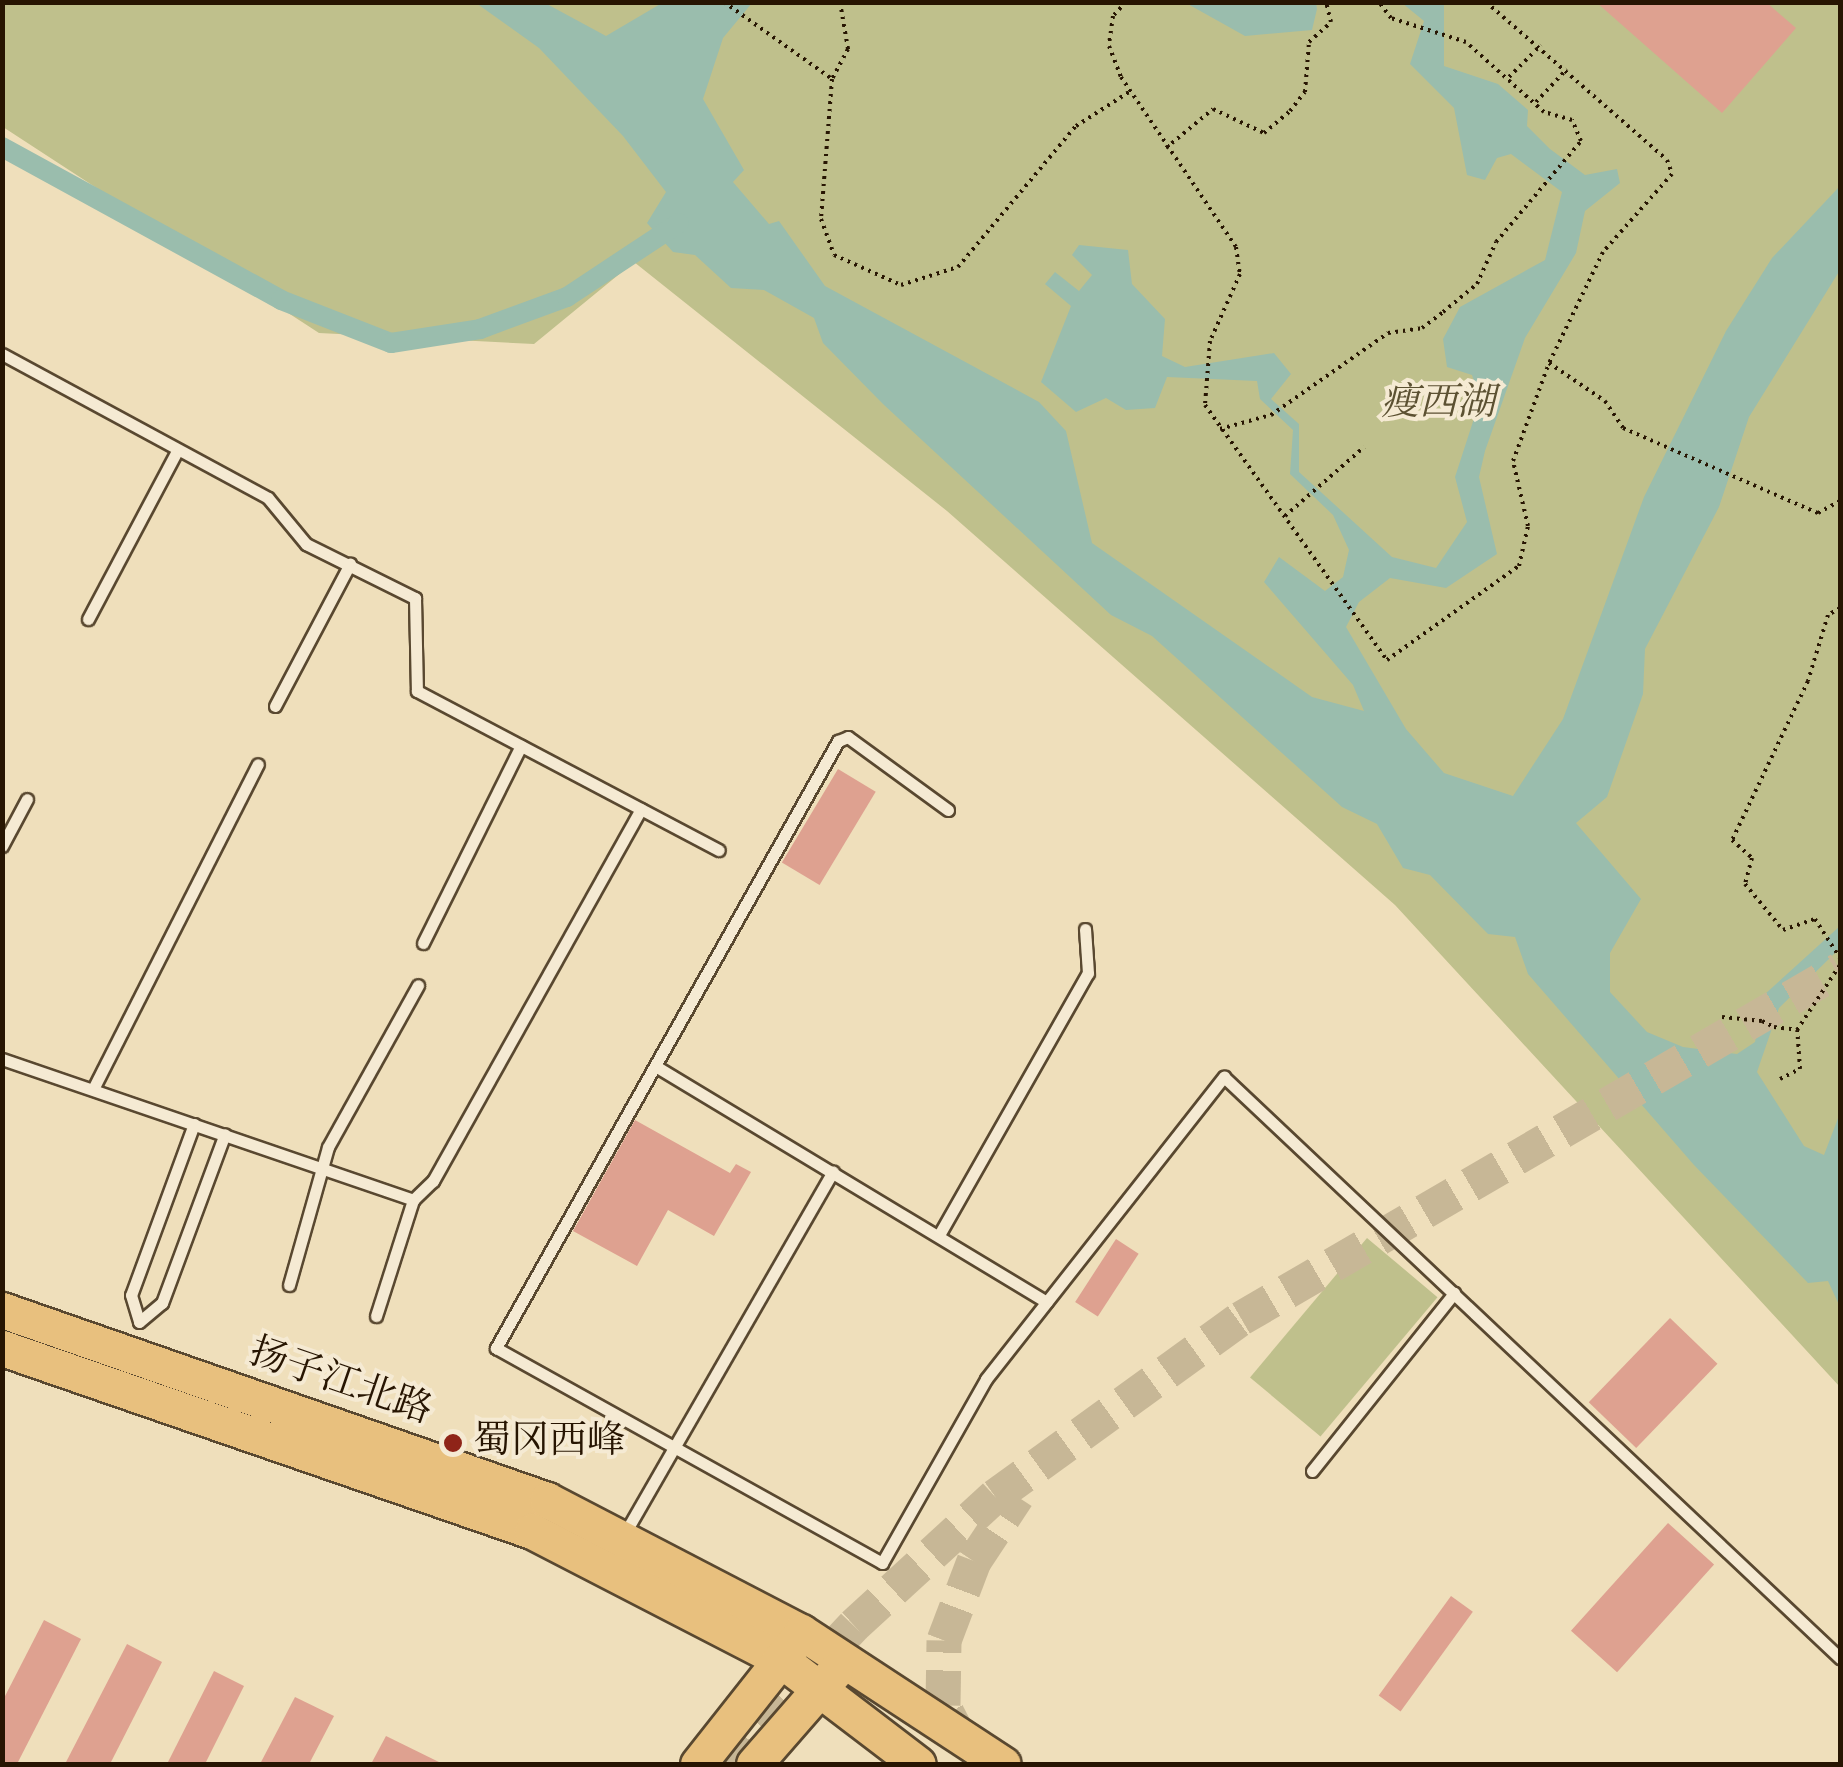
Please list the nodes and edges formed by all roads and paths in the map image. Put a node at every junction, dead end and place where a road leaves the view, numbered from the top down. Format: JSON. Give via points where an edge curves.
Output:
{"nodes":[{"id":1,"x":724,"y":2,"type":"edge"},
{"id":2,"x":840,"y":2,"type":"edge"},
{"id":3,"x":1326,"y":2,"type":"edge"},
{"id":4,"x":1379,"y":2,"type":"edge"},
{"id":5,"x":1486,"y":2,"type":"edge"},
{"id":6,"x":1125,"y":3,"type":"edge"},
{"id":7,"x":1540,"y":46,"type":"junction"},
{"id":8,"x":1567,"y":69,"type":"junction"},
{"id":9,"x":1509,"y":76,"type":"junction"},
{"id":10,"x":832,"y":79,"type":"junction"},
{"id":11,"x":1128,"y":92,"type":"junction"},
{"id":12,"x":1536,"y":102,"type":"junction"},
{"id":13,"x":1166,"y":148,"type":"junction"},
{"id":14,"x":4,"y":361,"type":"edge"},
{"id":15,"x":1550,"y":363,"type":"junction"},
{"id":16,"x":1220,"y":429,"type":"junction"},
{"id":17,"x":1364,"y":447,"type":"dead end"},
{"id":18,"x":176,"y":451,"type":"junction"},
{"id":19,"x":1840,"y":501,"type":"edge"},
{"id":20,"x":1285,"y":516,"type":"junction"},
{"id":21,"x":350,"y":564,"type":"junction"},
{"id":22,"x":1840,"y":608,"type":"edge"},
{"id":23,"x":88,"y":620,"type":"dead end"},
{"id":24,"x":275,"y":706,"type":"dead end"},
{"id":25,"x":522,"y":746,"type":"junction"},
{"id":26,"x":258,"y":764,"type":"dead end"},
{"id":27,"x":27,"y":799,"type":"dead end"},
{"id":28,"x":642,"y":809,"type":"junction"},
{"id":29,"x":948,"y":810,"type":"dead end"},
{"id":30,"x":2,"y":846,"type":"edge"},
{"id":31,"x":718,"y":850,"type":"dead end"},
{"id":32,"x":1084,"y":929,"type":"dead end"},
{"id":33,"x":422,"y":943,"type":"dead end"},
{"id":34,"x":1839,"y":959,"type":"edge"},
{"id":35,"x":418,"y":985,"type":"dead end"},
{"id":36,"x":1722,"y":1018,"type":"dead end"},
{"id":37,"x":1797,"y":1030,"type":"junction"},
{"id":38,"x":2,"y":1059,"type":"edge"},
{"id":39,"x":657,"y":1067,"type":"junction"},
{"id":40,"x":1780,"y":1079,"type":"dead end"},
{"id":41,"x":93,"y":1089,"type":"junction"},
{"id":42,"x":194,"y":1124,"type":"junction"},
{"id":43,"x":225,"y":1134,"type":"junction"},
{"id":44,"x":323,"y":1168,"type":"junction"},
{"id":45,"x":832,"y":1172,"type":"junction"},
{"id":46,"x":413,"y":1200,"type":"junction"},
{"id":47,"x":939,"y":1235,"type":"junction"},
{"id":48,"x":288,"y":1285,"type":"dead end"},
{"id":49,"x":1454,"y":1293,"type":"junction"},
{"id":50,"x":1048,"y":1302,"type":"junction"},
{"id":51,"x":2,"y":1310,"type":"edge"},
{"id":52,"x":376,"y":1316,"type":"dead end"},
{"id":53,"x":2,"y":1348,"type":"edge"},
{"id":54,"x":672,"y":1447,"type":"junction"},
{"id":55,"x":1312,"y":1470,"type":"dead end"},
{"id":56,"x":622,"y":1536,"type":"junction"},
{"id":57,"x":791,"y":1646,"type":"junction"},
{"id":58,"x":1840,"y":1658,"type":"edge"},
{"id":59,"x":834,"y":1672,"type":"junction"},
{"id":60,"x":698,"y":1764,"type":"edge"},
{"id":61,"x":754,"y":1764,"type":"edge"},
{"id":62,"x":918,"y":1764,"type":"edge"},
{"id":63,"x":1003,"y":1764,"type":"edge"}],
"edges":[{"from":1,"to":10,"type":"path","via":[[775,45]]},
{"from":2,"to":10,"type":"path","via":[[848,49]]},
{"from":3,"to":13,"type":"path","via":[[1331,22],[1309,42],[1305,92],[1290,111],[1264,133],[1213,109]]},
{"from":4,"to":9,"type":"path"},
{"from":5,"to":7,"type":"path"},
{"from":6,"to":11,"type":"path","via":[[1109,46]]},
{"from":7,"to":8,"type":"path"},
{"from":7,"to":9,"type":"path"},
{"from":8,"to":12,"type":"path"},
{"from":8,"to":15,"type":"path","via":[[1672,174],[1603,252]]},
{"from":9,"to":12,"type":"path"},
{"from":10,"to":11,"type":"path","via":[[820,219],[834,255],[901,285],[958,267],[1076,126]]},
{"from":11,"to":13,"type":"path"},
{"from":12,"to":16,"type":"path","via":[[1580,128],[1565,160],[1496,242],[1477,284],[1422,328],[1388,332],[1271,415]]},
{"from":13,"to":16,"type":"path","via":[[1236,247],[1233,302],[1207,361],[1206,391]]},
{"from":14,"to":18,"type":"lane"},
{"from":15,"to":19,"type":"path","via":[[1637,434],[1818,513]]},
{"from":15,"to":20,"type":"path","via":[[1514,461],[1528,526],[1518,566],[1387,660]]},
{"from":16,"to":20,"type":"path"},
{"from":17,"to":20,"type":"path"},
{"from":18,"to":21,"type":"lane","via":[[268,498],[306,544]]},
{"from":18,"to":23,"type":"lane"},
{"from":21,"to":24,"type":"lane"},
{"from":21,"to":25,"type":"lane","via":[[415,598],[417,691]]},
{"from":22,"to":34,"type":"path","via":[[1828,615],[1808,681],[1732,840],[1752,858],[1744,884],[1783,930],[1815,919]]},
{"from":25,"to":28,"type":"lane"},
{"from":25,"to":33,"type":"lane"},
{"from":26,"to":41,"type":"lane"},
{"from":27,"to":30,"type":"lane"},
{"from":28,"to":31,"type":"lane"},
{"from":28,"to":46,"type":"lane","via":[[432,1181]]},
{"from":29,"to":39,"type":"lane","via":[[848,738],[838,741]]},
{"from":32,"to":47,"type":"lane","via":[[1088,973]]},
{"from":34,"to":37,"type":"path"},
{"from":35,"to":44,"type":"lane"},
{"from":36,"to":37,"type":"path","bridge":true},
{"from":37,"to":40,"type":"path","via":[[1800,1070]]},
{"from":38,"to":41,"type":"lane"},
{"from":39,"to":45,"type":"lane"},
{"from":39,"to":54,"type":"lane","via":[[496,1348]]},
{"from":41,"to":42,"type":"lane"},
{"from":42,"to":43,"type":"lane"},
{"from":42,"to":43,"type":"lane","via":[[131,1295],[140,1322],[162,1303]]},
{"from":43,"to":44,"type":"lane"},
{"from":44,"to":46,"type":"lane"},
{"from":44,"to":48,"type":"lane"},
{"from":45,"to":47,"type":"lane"},
{"from":45,"to":54,"type":"lane"},
{"from":46,"to":52,"type":"lane"},
{"from":47,"to":50,"type":"lane"},
{"from":49,"to":50,"type":"lane","via":[[1224,1077]]},
{"from":49,"to":55,"type":"lane"},
{"from":49,"to":58,"type":"lane"},
{"from":50,"to":54,"type":"lane","via":[[986,1379],[882,1563]]},
{"from":51,"to":56,"type":"main road","name":"扬子江北路","via":[[547,1500]]},
{"from":53,"to":57,"type":"main road","name":"扬子江北路","via":[[532,1530]]},
{"from":54,"to":56,"type":"lane"},
{"from":56,"to":57,"type":"main road","name":"扬子江北路"},
{"from":57,"to":59,"type":"main road","name":"扬子江北路"},
{"from":57,"to":60,"type":"main road"},
{"from":59,"to":61,"type":"main road"},
{"from":59,"to":62,"type":"main road","name":"扬子江北路"},
{"from":59,"to":63,"type":"main road","name":"扬子江北路"}]}
